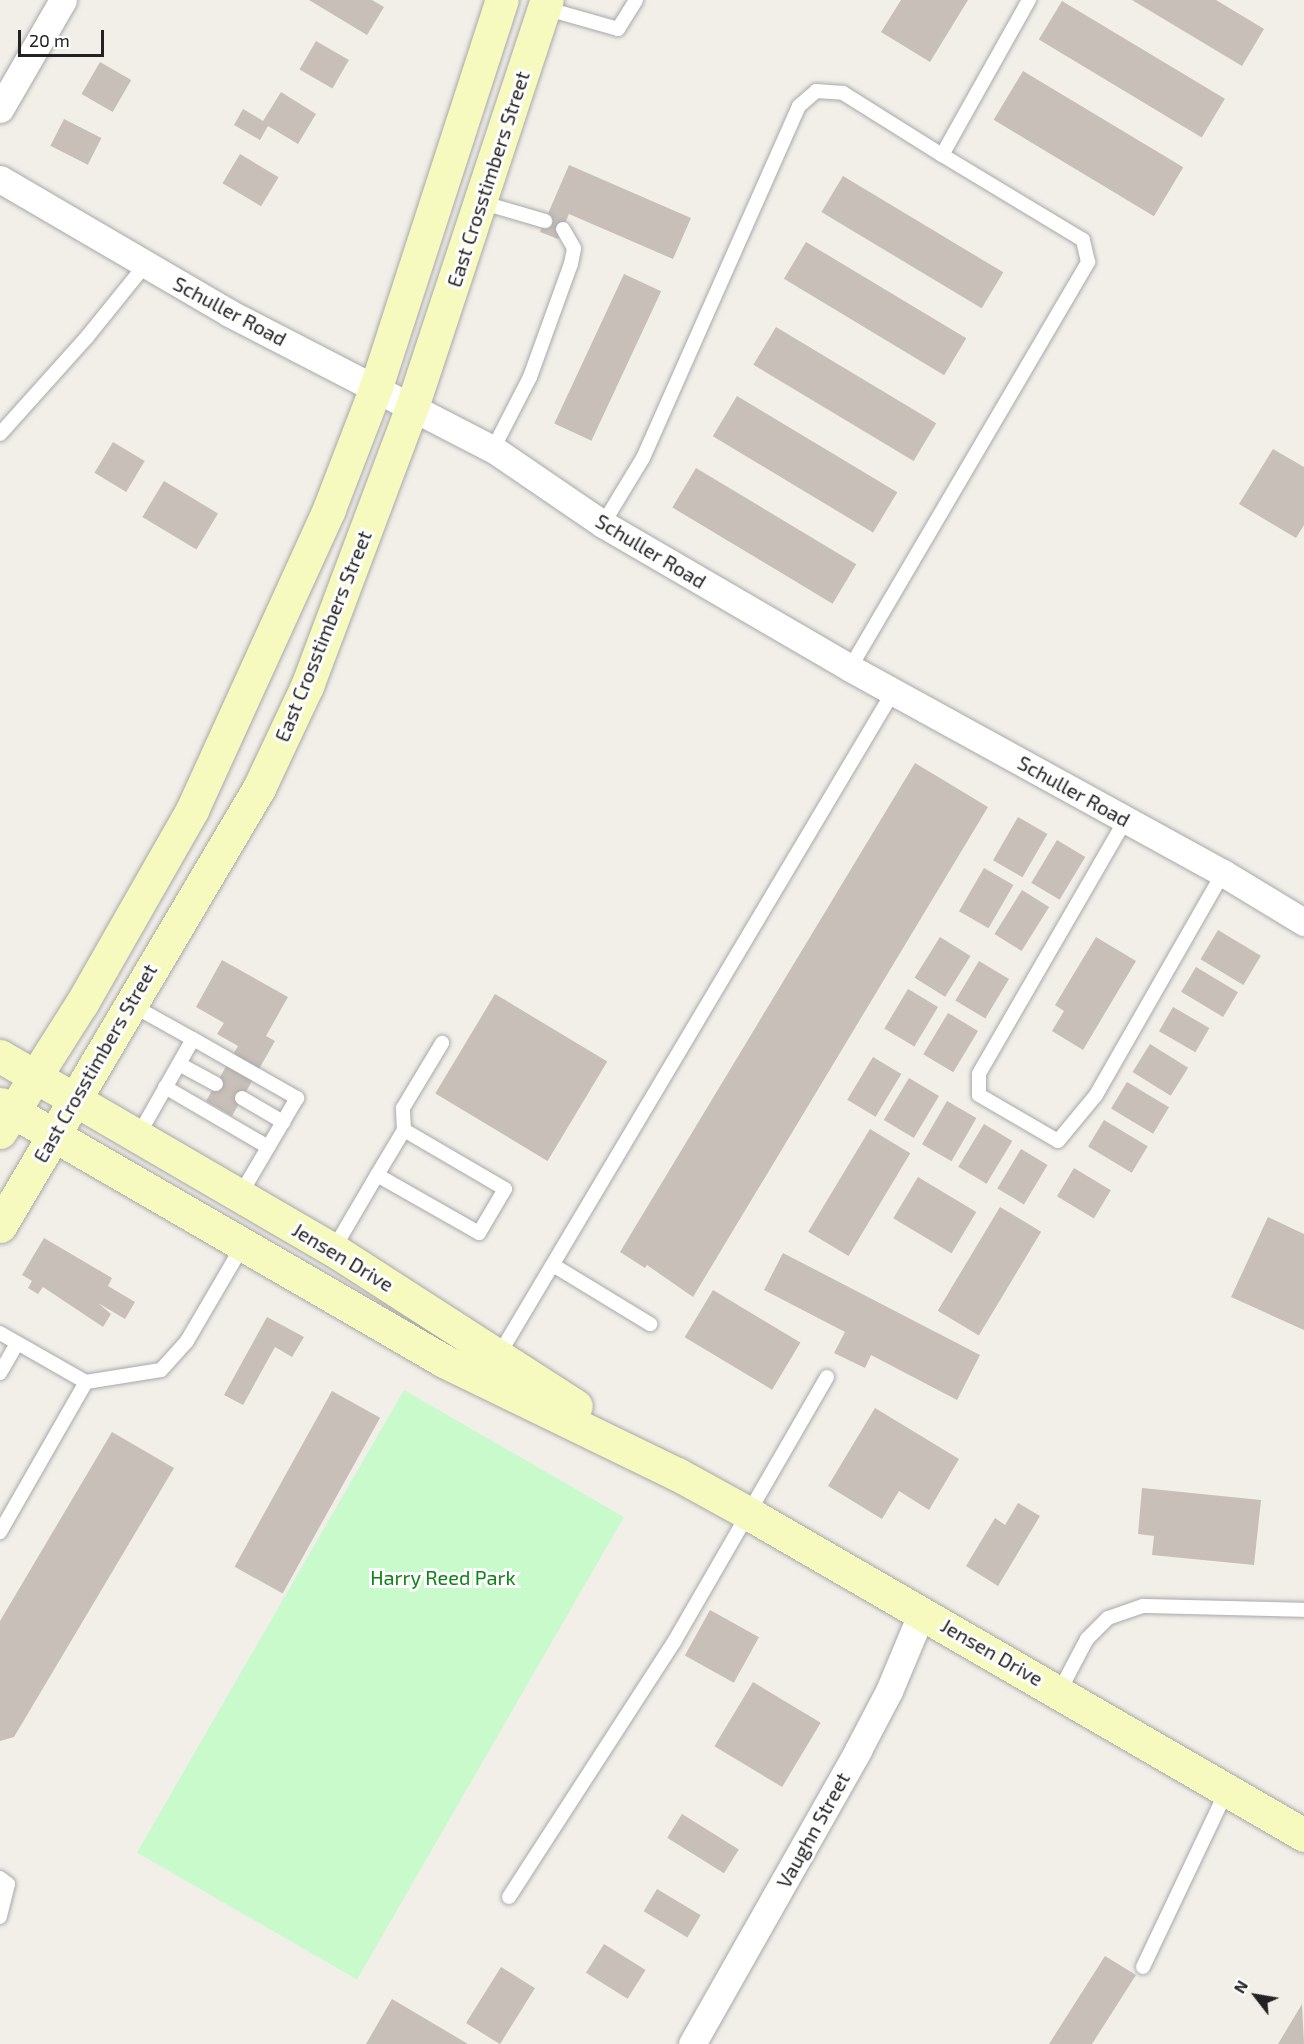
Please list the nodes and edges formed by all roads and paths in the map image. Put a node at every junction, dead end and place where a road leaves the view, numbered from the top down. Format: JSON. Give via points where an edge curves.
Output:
{"nodes":[{"id":1,"x":63,"y":0,"type":"edge"},
{"id":2,"x":502,"y":0,"type":"edge"},
{"id":3,"x":511,"y":0,"type":"edge"},
{"id":4,"x":636,"y":0,"type":"edge"},
{"id":5,"x":1029,"y":0,"type":"edge"},
{"id":6,"x":545,"y":4,"type":"edge"},
{"id":7,"x":0,"y":109,"type":"edge"},
{"id":8,"x":942,"y":155,"type":"junction"},
{"id":9,"x":0,"y":179,"type":"edge"},
{"id":10,"x":480,"y":202,"type":"junction"},
{"id":11,"x":545,"y":221,"type":"dead end"},
{"id":12,"x":563,"y":229,"type":"dead end"},
{"id":13,"x":146,"y":264,"type":"junction"},
{"id":14,"x":376,"y":387,"type":"junction"},
{"id":15,"x":413,"y":405,"type":"junction"},
{"id":16,"x":0,"y":434,"type":"edge"},
{"id":17,"x":493,"y":449,"type":"junction"},
{"id":18,"x":603,"y":524,"type":"junction"},
{"id":19,"x":259,"y":667,"type":"junction"},
{"id":20,"x":850,"y":668,"type":"junction"},
{"id":21,"x":893,"y":692,"type":"junction"},
{"id":22,"x":302,"y":697,"type":"junction"},
{"id":23,"x":1126,"y":819,"type":"junction"},
{"id":24,"x":1223,"y":873,"type":"junction"},
{"id":25,"x":1304,"y":922,"type":"edge"},
{"id":26,"x":129,"y":1003,"type":"junction"},
{"id":27,"x":193,"y":1039,"type":"junction"},
{"id":28,"x":442,"y":1043,"type":"dead end"},
{"id":29,"x":0,"y":1056,"type":"edge"},
{"id":30,"x":179,"y":1064,"type":"junction"},
{"id":31,"x":35,"y":1076,"type":"junction"},
{"id":32,"x":216,"y":1084,"type":"dead end"},
{"id":33,"x":165,"y":1087,"type":"junction"},
{"id":34,"x":242,"y":1098,"type":"dead end"},
{"id":35,"x":74,"y":1100,"type":"junction"},
{"id":36,"x":4,"y":1116,"type":"edge"},
{"id":37,"x":283,"y":1122,"type":"junction"},
{"id":38,"x":404,"y":1130,"type":"junction"},
{"id":39,"x":53,"y":1136,"type":"junction"},
{"id":40,"x":138,"y":1136,"type":"junction"},
{"id":41,"x":268,"y":1147,"type":"junction"},
{"id":42,"x":377,"y":1175,"type":"junction"},
{"id":43,"x":240,"y":1196,"type":"junction"},
{"id":44,"x":0,"y":1226,"type":"edge"},
{"id":45,"x":243,"y":1245,"type":"junction"},
{"id":46,"x":333,"y":1250,"type":"junction"},
{"id":47,"x":553,"y":1265,"type":"junction"},
{"id":48,"x":650,"y":1324,"type":"dead end"},
{"id":49,"x":0,"y":1333,"type":"edge"},
{"id":50,"x":17,"y":1343,"type":"junction"},
{"id":51,"x":491,"y":1367,"type":"junction"},
{"id":52,"x":0,"y":1373,"type":"edge"},
{"id":53,"x":827,"y":1377,"type":"dead end"},
{"id":54,"x":86,"y":1382,"type":"junction"},
{"id":55,"x":746,"y":1512,"type":"junction"},
{"id":56,"x":0,"y":1532,"type":"edge"},
{"id":57,"x":1304,"y":1610,"type":"edge"},
{"id":58,"x":922,"y":1612,"type":"junction"},
{"id":59,"x":1059,"y":1692,"type":"junction"},
{"id":60,"x":1227,"y":1790,"type":"junction"},
{"id":61,"x":1304,"y":1835,"type":"edge"},
{"id":62,"x":0,"y":1878,"type":"edge"},
{"id":63,"x":509,"y":1897,"type":"dead end"},
{"id":64,"x":0,"y":1917,"type":"edge"},
{"id":65,"x":1143,"y":1967,"type":"dead end"},
{"id":66,"x":692,"y":2044,"type":"edge"}],
"edges":[{"from":1,"to":7,"type":"street"},
{"from":2,"to":14,"type":"main road"},
{"from":3,"to":6,"type":"main road"},
{"from":4,"to":6,"type":"lane","via":[[618,29]]},
{"from":5,"to":8,"type":"lane"},
{"from":6,"to":10,"type":"main road","name":"East Crosstimbers Street"},
{"from":8,"to":18,"type":"lane","via":[[843,93],[816,91],[799,106],[653,438]]},
{"from":8,"to":20,"type":"lane","via":[[1083,240],[1089,262]]},
{"from":9,"to":13,"type":"street","name":"Schuller Road"},
{"from":10,"to":11,"type":"lane"},
{"from":10,"to":15,"type":"main road","name":"East Crosstimbers Street"},
{"from":12,"to":17,"type":"lane","via":[[574,248],[571,264],[530,377]]},
{"from":13,"to":14,"type":"street","name":"Schuller Road","via":[[229,313]]},
{"from":13,"to":16,"type":"lane"},
{"from":14,"to":15,"type":"street","name":"Schuller Road"},
{"from":14,"to":19,"type":"main road","via":[[356,447]]},
{"from":15,"to":17,"type":"street","name":"Schuller Road"},
{"from":15,"to":22,"type":"main road","name":"East Crosstimbers Street"},
{"from":17,"to":18,"type":"street","name":"Schuller Road"},
{"from":18,"to":20,"type":"street","name":"Schuller Road"},
{"from":19,"to":22,"type":"main road"},
{"from":19,"to":31,"type":"main road","via":[[192,810],[82,1003]]},
{"from":20,"to":21,"type":"street","name":"Schuller Road"},
{"from":21,"to":23,"type":"street","name":"Schuller Road"},
{"from":21,"to":47,"type":"lane"},
{"from":22,"to":26,"type":"main road","name":"East Crosstimbers Street","via":[[259,788]]},
{"from":23,"to":24,"type":"street","name":"Schuller Road"},
{"from":23,"to":24,"type":"lane","via":[[979,1074],[979,1095],[1058,1141],[1096,1095]]},
{"from":24,"to":25,"type":"street","name":"Schuller Road"},
{"from":26,"to":27,"type":"lane"},
{"from":26,"to":35,"type":"main road","name":"East Crosstimbers Street"},
{"from":27,"to":30,"type":"lane"},
{"from":27,"to":37,"type":"lane","via":[[297,1098]]},
{"from":28,"to":38,"type":"lane","via":[[403,1108]]},
{"from":29,"to":31,"type":"main road","name":"Jensen Drive"},
{"from":30,"to":32,"type":"lane"},
{"from":30,"to":33,"type":"lane"},
{"from":31,"to":35,"type":"main road","name":"Jensen Drive"},
{"from":31,"to":36,"type":"main road"},
{"from":33,"to":40,"type":"lane"},
{"from":33,"to":41,"type":"lane"},
{"from":34,"to":37,"type":"lane"},
{"from":35,"to":39,"type":"main road","name":"East Crosstimbers Street"},
{"from":35,"to":40,"type":"main road","name":"Jensen Drive"},
{"from":36,"to":39,"type":"main road","name":"Jensen Drive"},
{"from":37,"to":41,"type":"lane"},
{"from":38,"to":42,"type":"lane"},
{"from":38,"to":42,"type":"lane","via":[[505,1189],[500,1198],[479,1233]]},
{"from":39,"to":44,"type":"main road","name":"East Crosstimbers Street"},
{"from":39,"to":45,"type":"main road","name":"Jensen Drive"},
{"from":40,"to":43,"type":"main road","name":"Jensen Drive"},
{"from":41,"to":43,"type":"lane"},
{"from":42,"to":46,"type":"lane"},
{"from":43,"to":46,"type":"main road","name":"Jensen Drive"},
{"from":45,"to":51,"type":"main road","name":"Jensen Drive"},
{"from":45,"to":54,"type":"lane","via":[[187,1341],[161,1370]]},
{"from":46,"to":51,"type":"main road","name":"Jensen Drive"},
{"from":47,"to":48,"type":"lane"},
{"from":47,"to":51,"type":"lane"},
{"from":49,"to":50,"type":"lane"},
{"from":50,"to":52,"type":"lane"},
{"from":50,"to":54,"type":"lane"},
{"from":51,"to":55,"type":"main road","name":"Jensen Drive"},
{"from":53,"to":55,"type":"lane"},
{"from":54,"to":56,"type":"lane"},
{"from":55,"to":58,"type":"main road","name":"Jensen Drive"},
{"from":55,"to":63,"type":"lane","via":[[674,1642]]},
{"from":57,"to":59,"type":"lane","via":[[1143,1606],[1108,1618],[1087,1639]]},
{"from":58,"to":59,"type":"main road","name":"Jensen Drive"},
{"from":58,"to":66,"type":"street","name":"Vaughn Street","via":[[889,1691],[858,1750]]},
{"from":59,"to":60,"type":"main road","name":"Jensen Drive"},
{"from":60,"to":61,"type":"main road","name":"Jensen Drive"},
{"from":60,"to":65,"type":"lane"},
{"from":62,"to":64,"type":"lane","via":[[8,1884]]}]}
